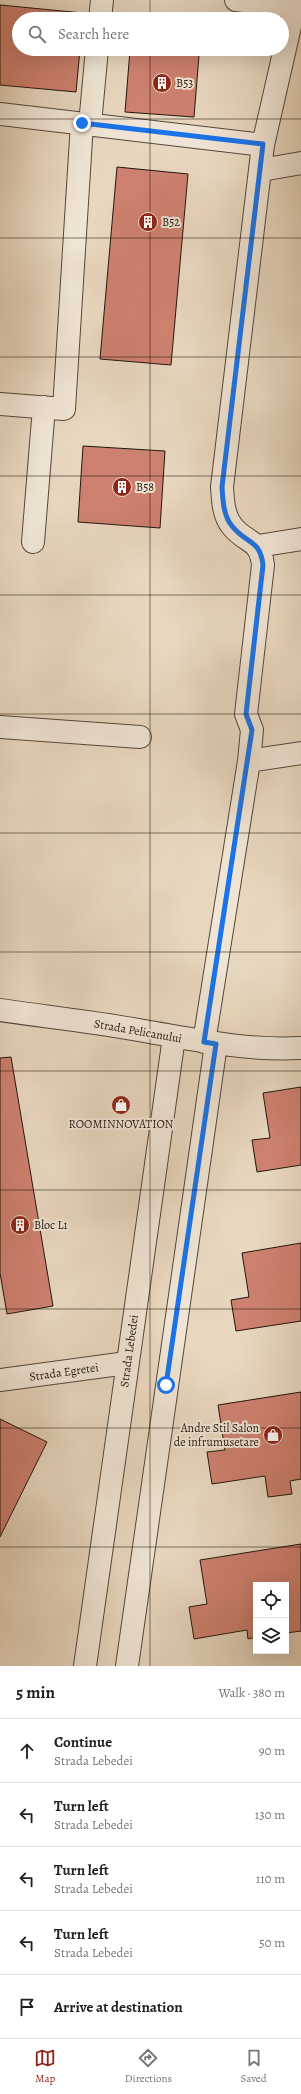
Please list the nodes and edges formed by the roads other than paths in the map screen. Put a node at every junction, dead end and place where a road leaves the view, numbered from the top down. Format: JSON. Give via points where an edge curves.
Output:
{"nodes":[{"id":1,"x":102,"y":0,"type":"edge"},
{"id":2,"x":236,"y":0,"type":"edge"},
{"id":3,"x":296,"y":3,"type":"edge"},
{"id":4,"x":101,"y":12,"type":"edge"},
{"id":5,"x":289,"y":33,"type":"edge"},
{"id":6,"x":96,"y":56,"type":"edge"},
{"id":7,"x":284,"y":56,"type":"edge"},
{"id":8,"x":0,"y":114,"type":"edge"},
{"id":9,"x":86,"y":124,"type":"junction"},
{"id":10,"x":263,"y":144,"type":"junction"},
{"id":11,"x":301,"y":163,"type":"edge"},
{"id":12,"x":261,"y":170,"type":"junction"},
{"id":13,"x":0,"y":404,"type":"edge"},
{"id":14,"x":44,"y":407,"type":"junction"},
{"id":15,"x":301,"y":539,"type":"edge"},
{"id":16,"x":33,"y":542,"type":"dead end"},
{"id":17,"x":258,"y":546,"type":"junction"},
{"id":18,"x":0,"y":733,"type":"edge"},
{"id":19,"x":140,"y":737,"type":"dead end"},
{"id":20,"x":301,"y":753,"type":"edge"},
{"id":21,"x":249,"y":761,"type":"junction"},
{"id":22,"x":0,"y":1010,"type":"edge"},
{"id":23,"x":174,"y":1037,"type":"junction"},
{"id":24,"x":210,"y":1043,"type":"junction"},
{"id":25,"x":301,"y":1048,"type":"edge"},
{"id":26,"x":127,"y":1363,"type":"junction"},
{"id":27,"x":0,"y":1380,"type":"edge"},
{"id":28,"x":85,"y":1666,"type":"edge"},
{"id":29,"x":127,"y":1666,"type":"edge"}],
"edges":[{"from":1,"to":4,"type":"street"},
{"from":2,"to":3,"type":"street"},
{"from":3,"to":5,"type":"street"},
{"from":6,"to":9,"type":"street"},
{"from":7,"to":10,"type":"street"},
{"from":8,"to":9,"type":"street"},
{"from":9,"to":10,"type":"street"},
{"from":9,"to":14,"type":"street","via":[[64,409]]},
{"from":10,"to":12,"type":"street"},
{"from":11,"to":12,"type":"street"},
{"from":12,"to":17,"type":"street","via":[[222,487],[223,507],[231,525],[243,538]]},
{"from":13,"to":14,"type":"street"},
{"from":14,"to":16,"type":"street"},
{"from":15,"to":17,"type":"street"},
{"from":17,"to":21,"type":"street","via":[[263,565],[246,714],[252,730]]},
{"from":18,"to":19,"type":"street"},
{"from":20,"to":21,"type":"street"},
{"from":21,"to":24,"type":"street"},
{"from":22,"to":23,"type":"street","name":"Strada Pelicanului","via":[[98,1023]]},
{"from":23,"to":24,"type":"street","name":"Strada Pelicanului"},
{"from":23,"to":26,"type":"street","name":"Strada Lebedei"},
{"from":24,"to":25,"type":"street","name":"Strada Pelicanului","via":[[263,1049]]},
{"from":24,"to":29,"type":"street"},
{"from":26,"to":27,"type":"street","name":"Strada Egretei"},
{"from":26,"to":28,"type":"street","name":"Strada Lebedei"}]}
